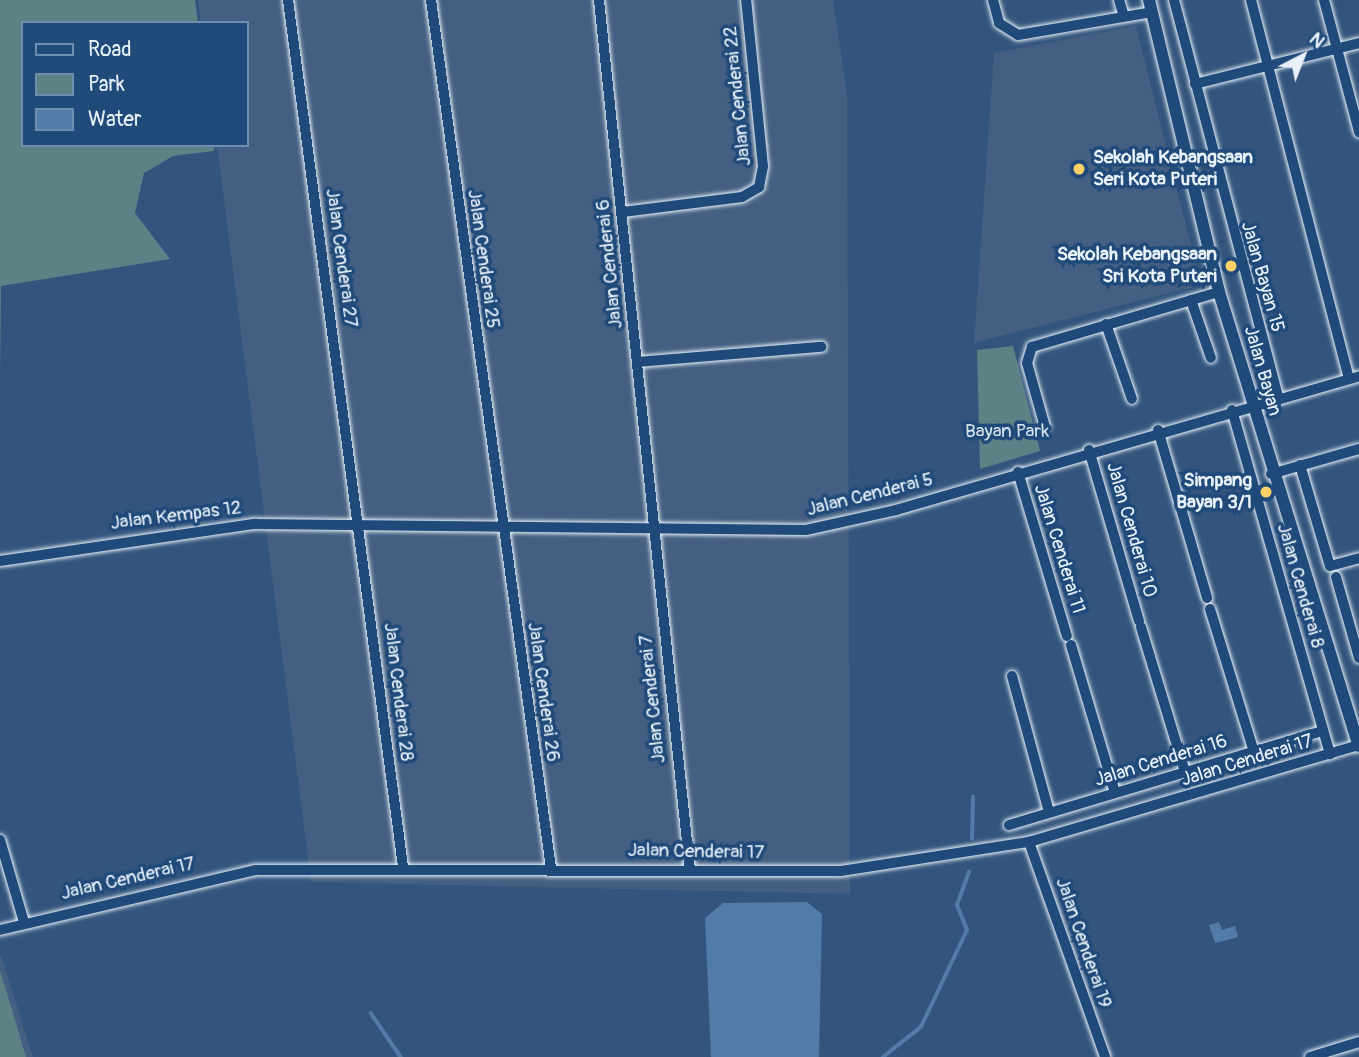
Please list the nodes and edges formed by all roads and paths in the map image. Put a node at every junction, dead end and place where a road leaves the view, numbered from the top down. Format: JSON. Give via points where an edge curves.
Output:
{"nodes":[{"id":1,"x":288,"y":0,"type":"edge"},
{"id":2,"x":431,"y":0,"type":"edge"},
{"id":3,"x":599,"y":0,"type":"edge"},
{"id":4,"x":746,"y":0,"type":"edge"},
{"id":5,"x":993,"y":0,"type":"edge"},
{"id":6,"x":1119,"y":0,"type":"edge"},
{"id":7,"x":1174,"y":0,"type":"edge"},
{"id":8,"x":1251,"y":0,"type":"edge"},
{"id":9,"x":1324,"y":0,"type":"edge"},
{"id":10,"x":1150,"y":6,"type":"edge"},
{"id":11,"x":1124,"y":16,"type":"junction"},
{"id":12,"x":1359,"y":43,"type":"edge"},
{"id":13,"x":1336,"y":49,"type":"junction"},
{"id":14,"x":1268,"y":66,"type":"junction"},
{"id":15,"x":1195,"y":84,"type":"junction"},
{"id":16,"x":1359,"y":132,"type":"edge"},
{"id":17,"x":623,"y":212,"type":"junction"},
{"id":18,"x":1219,"y":292,"type":"junction"},
{"id":19,"x":1191,"y":300,"type":"junction"},
{"id":20,"x":1106,"y":324,"type":"junction"},
{"id":21,"x":821,"y":347,"type":"dead end"},
{"id":22,"x":1211,"y":358,"type":"dead end"},
{"id":23,"x":637,"y":362,"type":"junction"},
{"id":24,"x":1354,"y":377,"type":"edge"},
{"id":25,"x":1278,"y":397,"type":"junction"},
{"id":26,"x":1132,"y":399,"type":"dead end"},
{"id":27,"x":1251,"y":403,"type":"junction"},
{"id":28,"x":1232,"y":410,"type":"junction"},
{"id":29,"x":1045,"y":427,"type":"dead end"},
{"id":30,"x":1158,"y":430,"type":"junction"},
{"id":31,"x":1359,"y":449,"type":"edge"},
{"id":32,"x":1089,"y":450,"type":"junction"},
{"id":33,"x":1300,"y":465,"type":"junction"},
{"id":34,"x":1018,"y":472,"type":"junction"},
{"id":35,"x":1271,"y":474,"type":"junction"},
{"id":36,"x":359,"y":521,"type":"junction"},
{"id":37,"x":501,"y":522,"type":"junction"},
{"id":38,"x":652,"y":524,"type":"junction"},
{"id":39,"x":1359,"y":558,"type":"edge"},
{"id":40,"x":0,"y":561,"type":"edge"},
{"id":41,"x":1336,"y":577,"type":"dead end"},
{"id":42,"x":1206,"y":597,"type":"dead end"},
{"id":43,"x":1210,"y":609,"type":"dead end"},
{"id":44,"x":1359,"y":658,"type":"edge"},
{"id":45,"x":1012,"y":676,"type":"dead end"},
{"id":46,"x":1323,"y":731,"type":"junction"},
{"id":47,"x":1359,"y":745,"type":"edge"},
{"id":48,"x":1254,"y":752,"type":"junction"},
{"id":49,"x":1330,"y":754,"type":"junction"},
{"id":50,"x":1185,"y":772,"type":"junction"},
{"id":51,"x":1115,"y":793,"type":"junction"},
{"id":52,"x":1049,"y":812,"type":"junction"},
{"id":53,"x":1009,"y":825,"type":"dead end"},
{"id":54,"x":0,"y":840,"type":"edge"},
{"id":55,"x":1029,"y":842,"type":"junction"},
{"id":56,"x":402,"y":867,"type":"junction"},
{"id":57,"x":551,"y":868,"type":"junction"},
{"id":58,"x":690,"y":870,"type":"junction"},
{"id":59,"x":24,"y":922,"type":"junction"},
{"id":60,"x":0,"y":930,"type":"edge"},
{"id":61,"x":1359,"y":1042,"type":"edge"},
{"id":62,"x":1105,"y":1057,"type":"edge"},
{"id":63,"x":1310,"y":1057,"type":"edge"}],
"edges":[{"from":1,"to":36,"type":"street","name":"Jalan Cenderai 27"},
{"from":2,"to":37,"type":"street","name":"Jalan Cenderai 25"},
{"from":3,"to":17,"type":"street","name":"Jalan Cenderai 6"},
{"from":4,"to":17,"type":"street","name":"Jalan Cenderai 22","via":[[763,166],[759,187],[742,197]]},
{"from":5,"to":11,"type":"street","via":[[1004,31],[1018,36]]},
{"from":6,"to":11,"type":"street"},
{"from":7,"to":15,"type":"street","name":"Jalan Bayan 15"},
{"from":8,"to":14,"type":"street"},
{"from":9,"to":13,"type":"street"},
{"from":10,"to":11,"type":"street"},
{"from":10,"to":18,"type":"street","name":"Jalan Bayan"},
{"from":12,"to":13,"type":"street"},
{"from":13,"to":14,"type":"street"},
{"from":13,"to":16,"type":"street"},
{"from":14,"to":15,"type":"street"},
{"from":14,"to":24,"type":"street"},
{"from":15,"to":25,"type":"street","name":"Jalan Bayan 15"},
{"from":17,"to":23,"type":"street","name":"Jalan Cenderai 6"},
{"from":18,"to":19,"type":"street"},
{"from":18,"to":27,"type":"street","name":"Jalan Bayan"},
{"from":19,"to":20,"type":"street"},
{"from":19,"to":22,"type":"street"},
{"from":20,"to":26,"type":"street"},
{"from":20,"to":29,"type":"street","via":[[1028,351]]},
{"from":21,"to":23,"type":"street"},
{"from":23,"to":38,"type":"street","name":"Jalan Cenderai 6"},
{"from":24,"to":25,"type":"street","name":"Jalan Cenderai 5"},
{"from":25,"to":27,"type":"street","name":"Jalan Cenderai 5"},
{"from":27,"to":28,"type":"street","name":"Jalan Cenderai 5"},
{"from":27,"to":35,"type":"street","name":"Jalan Bayan"},
{"from":28,"to":30,"type":"street","name":"Jalan Cenderai 5"},
{"from":28,"to":46,"type":"street","name":"Jalan Cenderai 8"},
{"from":30,"to":32,"type":"street","name":"Jalan Cenderai 5"},
{"from":30,"to":42,"type":"street"},
{"from":31,"to":33,"type":"street"},
{"from":32,"to":34,"type":"street","name":"Jalan Cenderai 5"},
{"from":32,"to":50,"type":"street","name":"Jalan Cenderai 10"},
{"from":33,"to":35,"type":"street"},
{"from":33,"to":39,"type":"street","via":[[1330,566]]},
{"from":34,"to":38,"type":"street","name":"Jalan Cenderai 5","via":[[806,530]]},
{"from":34,"to":51,"type":"street","name":"Jalan Cenderai 11"},
{"from":35,"to":47,"type":"street","name":"Jalan Bayan"},
{"from":36,"to":37,"type":"street","name":"Jalan Cenderai 5"},
{"from":36,"to":40,"type":"street","name":"Jalan Kempas 12","via":[[255,524]]},
{"from":36,"to":56,"type":"street","name":"Jalan Cenderai 28"},
{"from":37,"to":38,"type":"street","name":"Jalan Cenderai 5"},
{"from":37,"to":57,"type":"street","name":"Jalan Cenderai 26"},
{"from":38,"to":58,"type":"street","name":"Jalan Cenderai 7"},
{"from":41,"to":44,"type":"street"},
{"from":43,"to":48,"type":"street"},
{"from":45,"to":52,"type":"street"},
{"from":46,"to":48,"type":"street","name":"Jalan Cenderai 16"},
{"from":46,"to":49,"type":"street","name":"Jalan Cenderai 8"},
{"from":47,"to":49,"type":"street","name":"Jalan Cenderai 17"},
{"from":48,"to":50,"type":"street","name":"Jalan Cenderai 16"},
{"from":49,"to":55,"type":"street","name":"Jalan Cenderai 17"},
{"from":50,"to":51,"type":"street","name":"Jalan Cenderai 16"},
{"from":51,"to":52,"type":"street","name":"Jalan Cenderai 16"},
{"from":52,"to":53,"type":"street","name":"Jalan Cenderai 16"},
{"from":54,"to":59,"type":"street"},
{"from":55,"to":58,"type":"street","name":"Jalan Cenderai 17","via":[[841,871]]},
{"from":55,"to":62,"type":"street","name":"Jalan Cenderai 19"},
{"from":56,"to":57,"type":"street","name":"Jalan Cenderai 17"},
{"from":56,"to":59,"type":"street","name":"Jalan Cenderai 17","via":[[256,870]]},
{"from":57,"to":58,"type":"street","name":"Jalan Cenderai 17"},
{"from":59,"to":60,"type":"street","name":"Jalan Cenderai 17"},
{"from":61,"to":63,"type":"street"}]}
